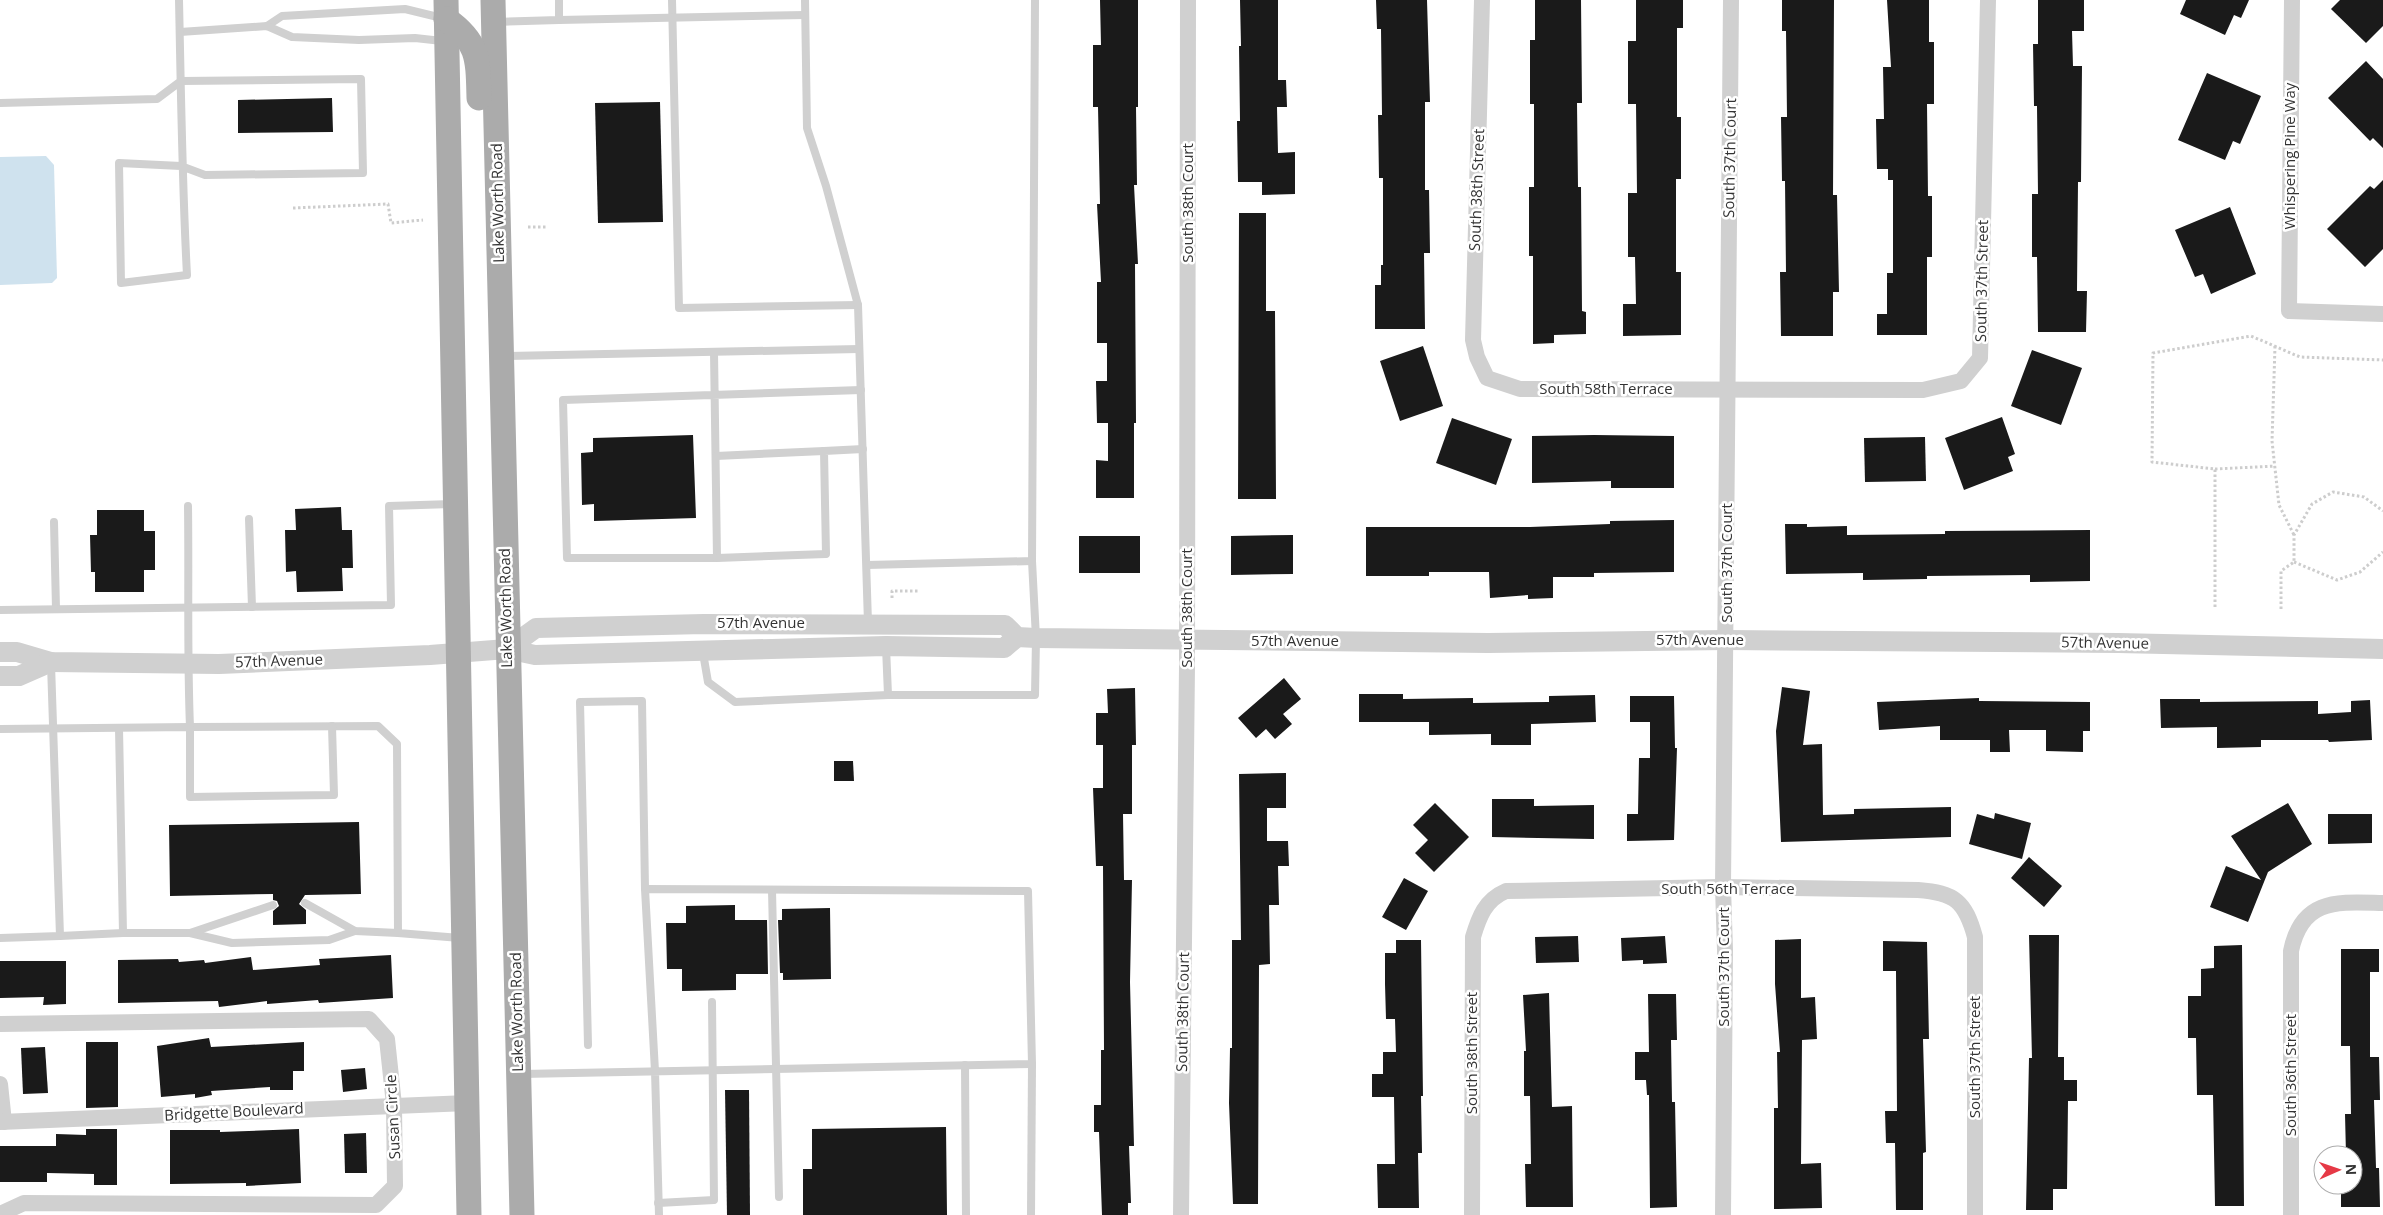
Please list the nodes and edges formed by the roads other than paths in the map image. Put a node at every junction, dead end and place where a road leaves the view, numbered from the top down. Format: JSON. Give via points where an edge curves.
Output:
{"nodes":[{"id":1,"x":179,"y":0,"type":"edge"},
{"id":2,"x":474,"y":0,"type":"edge"},
{"id":3,"x":559,"y":0,"type":"edge"},
{"id":4,"x":672,"y":0,"type":"edge"},
{"id":5,"x":805,"y":0,"type":"edge"},
{"id":6,"x":1034,"y":0,"type":"edge"},
{"id":7,"x":1188,"y":0,"type":"edge"},
{"id":8,"x":1482,"y":0,"type":"edge"},
{"id":9,"x":1731,"y":0,"type":"edge"},
{"id":10,"x":1988,"y":0,"type":"edge"},
{"id":11,"x":2292,"y":0,"type":"edge"},
{"id":12,"x":494,"y":11,"type":"edge"},
{"id":13,"x":805,"y":15,"type":"junction"},
{"id":14,"x":672,"y":18,"type":"junction"},
{"id":15,"x":446,"y":20,"type":"edge"},
{"id":16,"x":559,"y":20,"type":"junction"},
{"id":17,"x":267,"y":26,"type":"junction"},
{"id":18,"x":180,"y":32,"type":"junction"},
{"id":19,"x":181,"y":81,"type":"junction"},
{"id":20,"x":0,"y":103,"type":"edge"},
{"id":21,"x":181,"y":166,"type":"junction"},
{"id":22,"x":499,"y":259,"type":"junction"},
{"id":23,"x":858,"y":305,"type":"junction"},
{"id":24,"x":2383,"y":314,"type":"edge"},
{"id":25,"x":859,"y":349,"type":"junction"},
{"id":26,"x":714,"y":352,"type":"junction"},
{"id":27,"x":502,"y":356,"type":"junction"},
{"id":28,"x":1487,"y":378,"type":"joint"},
{"id":29,"x":1727,"y":389,"type":"junction"},
{"id":30,"x":861,"y":390,"type":"junction"},
{"id":31,"x":715,"y":395,"type":"junction"},
{"id":32,"x":863,"y":449,"type":"junction"},
{"id":33,"x":824,"y":451,"type":"junction"},
{"id":34,"x":716,"y":456,"type":"junction"},
{"id":35,"x":457,"y":504,"type":"junction"},
{"id":36,"x":188,"y":506,"type":"dead end"},
{"id":37,"x":249,"y":519,"type":"dead end"},
{"id":38,"x":54,"y":522,"type":"dead end"},
{"id":39,"x":717,"y":558,"type":"junction"},
{"id":40,"x":1032,"y":561,"type":"junction"},
{"id":41,"x":867,"y":565,"type":"junction"},
{"id":42,"x":252,"y":607,"type":"junction"},
{"id":43,"x":189,"y":608,"type":"junction"},
{"id":44,"x":56,"y":609,"type":"junction"},
{"id":45,"x":0,"y":610,"type":"edge"},
{"id":46,"x":868,"y":623,"type":"junction"},
{"id":47,"x":1027,"y":638,"type":"junction"},
{"id":48,"x":1187,"y":640,"type":"junction"},
{"id":49,"x":1727,"y":640,"type":"junction"},
{"id":50,"x":886,"y":646,"type":"junction"},
{"id":51,"x":507,"y":649,"type":"junction"},
{"id":52,"x":2383,"y":649,"type":"edge"},
{"id":53,"x":0,"y":652,"type":"edge"},
{"id":54,"x":703,"y":652,"type":"junction"},
{"id":55,"x":458,"y":654,"type":"junction"},
{"id":56,"x":51,"y":662,"type":"junction"},
{"id":57,"x":187,"y":663,"type":"junction"},
{"id":58,"x":0,"y":676,"type":"edge"},
{"id":59,"x":888,"y":695,"type":"junction"},
{"id":60,"x":332,"y":726,"type":"junction"},
{"id":61,"x":190,"y":727,"type":"junction"},
{"id":62,"x":119,"y":728,"type":"junction"},
{"id":63,"x":0,"y":729,"type":"edge"},
{"id":64,"x":54,"y":729,"type":"junction"},
{"id":65,"x":1723,"y":888,"type":"junction"},
{"id":66,"x":645,"y":889,"type":"junction"},
{"id":67,"x":772,"y":890,"type":"junction"},
{"id":68,"x":1494,"y":896,"type":"joint"},
{"id":69,"x":305,"y":903,"type":"dead end"},
{"id":70,"x":1960,"y":903,"type":"joint"},
{"id":71,"x":2383,"y":903,"type":"edge"},
{"id":72,"x":273,"y":905,"type":"dead end"},
{"id":73,"x":355,"y":931,"type":"junction"},
{"id":74,"x":190,"y":932,"type":"junction"},
{"id":75,"x":123,"y":933,"type":"junction"},
{"id":76,"x":398,"y":933,"type":"junction"},
{"id":77,"x":60,"y":936,"type":"junction"},
{"id":78,"x":0,"y":938,"type":"edge"},
{"id":79,"x":465,"y":938,"type":"junction"},
{"id":80,"x":712,"y":1002,"type":"dead end"},
{"id":81,"x":0,"y":1024,"type":"edge"},
{"id":82,"x":588,"y":1045,"type":"dead end"},
{"id":83,"x":1032,"y":1064,"type":"junction"},
{"id":84,"x":965,"y":1065,"type":"junction"},
{"id":85,"x":776,"y":1068,"type":"junction"},
{"id":86,"x":712,"y":1070,"type":"junction"},
{"id":87,"x":655,"y":1071,"type":"junction"},
{"id":88,"x":518,"y":1074,"type":"junction"},
{"id":89,"x":0,"y":1084,"type":"edge"},
{"id":90,"x":468,"y":1103,"type":"junction"},
{"id":91,"x":394,"y":1105,"type":"junction"},
{"id":92,"x":2,"y":1122,"type":"edge"},
{"id":93,"x":779,"y":1197,"type":"dead end"},
{"id":94,"x":658,"y":1203,"type":"junction"},
{"id":95,"x":0,"y":1214,"type":"edge"},
{"id":96,"x":468,"y":1215,"type":"edge"},
{"id":97,"x":522,"y":1215,"type":"edge"},
{"id":98,"x":659,"y":1215,"type":"edge"},
{"id":99,"x":966,"y":1215,"type":"edge"},
{"id":100,"x":1031,"y":1215,"type":"edge"},
{"id":101,"x":1181,"y":1215,"type":"edge"},
{"id":102,"x":1472,"y":1215,"type":"edge"},
{"id":103,"x":1723,"y":1215,"type":"edge"},
{"id":104,"x":1975,"y":1215,"type":"edge"},
{"id":105,"x":2291,"y":1215,"type":"edge"}],
"edges":[{"from":1,"to":18,"type":"lane"},
{"from":2,"to":12,"type":"main road"},
{"from":3,"to":16,"type":"lane"},
{"from":4,"to":14,"type":"lane"},
{"from":5,"to":13,"type":"lane"},
{"from":6,"to":40,"type":"lane"},
{"from":7,"to":48,"type":"street","name":"South 38th Court"},
{"from":8,"to":28,"type":"street","name":"South 38th Street","via":[[1473,340]]},
{"from":9,"to":29,"type":"street","name":"South 37th Court"},
{"from":10,"to":29,"type":"street","name":"South 37th Street","via":[[1980,358],[1961,381],[1923,390]]},
{"from":11,"to":24,"type":"street","name":"Whispering Pine Way","via":[[2289,311]]},
{"from":12,"to":16,"type":"lane"},
{"from":12,"to":22,"type":"main road","name":"Lake Worth Road"},
{"from":13,"to":14,"type":"lane"},
{"from":13,"to":23,"type":"lane","via":[[807,128]]},
{"from":14,"to":16,"type":"lane"},
{"from":14,"to":23,"type":"lane","via":[[679,308]]},
{"from":15,"to":17,"type":"lane","via":[[405,9],[282,16]]},
{"from":15,"to":17,"type":"lane","via":[[415,38],[359,40],[292,36]]},
{"from":15,"to":22,"type":"main road","via":[[462,30],[471,42],[478,68],[481,216]]},
{"from":15,"to":35,"type":"main road"},
{"from":17,"to":18,"type":"lane"},
{"from":18,"to":19,"type":"lane"},
{"from":19,"to":20,"type":"lane","via":[[157,99]]},
{"from":19,"to":21,"type":"lane"},
{"from":19,"to":21,"type":"lane","via":[[361,79],[362,174],[206,175]]},
{"from":21,"to":21,"type":"lane","via":[[187,274],[120,283],[119,163]]},
{"from":22,"to":27,"type":"main road","name":"Lake Worth Road"},
{"from":23,"to":25,"type":"lane"},
{"from":25,"to":26,"type":"lane"},
{"from":25,"to":30,"type":"lane"},
{"from":26,"to":27,"type":"lane"},
{"from":26,"to":31,"type":"lane"},
{"from":27,"to":51,"type":"main road","name":"Lake Worth Road"},
{"from":28,"to":29,"type":"street","name":"South 58th Terrace","via":[[1520,389]]},
{"from":29,"to":49,"type":"street","name":"South 37th Court"},
{"from":30,"to":31,"type":"lane"},
{"from":30,"to":32,"type":"lane"},
{"from":31,"to":34,"type":"lane"},
{"from":31,"to":39,"type":"lane","via":[[564,400],[564,410],[567,558]]},
{"from":32,"to":33,"type":"lane"},
{"from":32,"to":41,"type":"lane"},
{"from":33,"to":34,"type":"lane"},
{"from":33,"to":39,"type":"lane","via":[[826,554]]},
{"from":34,"to":39,"type":"lane"},
{"from":35,"to":42,"type":"lane","via":[[389,506],[391,605]]},
{"from":35,"to":55,"type":"main road"},
{"from":36,"to":43,"type":"lane"},
{"from":37,"to":42,"type":"lane"},
{"from":38,"to":44,"type":"lane"},
{"from":40,"to":41,"type":"lane"},
{"from":40,"to":47,"type":"lane"},
{"from":41,"to":46,"type":"lane"},
{"from":42,"to":43,"type":"lane"},
{"from":43,"to":44,"type":"lane"},
{"from":43,"to":57,"type":"lane"},
{"from":44,"to":45,"type":"lane"},
{"from":46,"to":47,"type":"street","name":"57th Avenue","via":[[1005,625]]},
{"from":46,"to":51,"type":"street","name":"57th Avenue","via":[[536,628]]},
{"from":47,"to":48,"type":"street","name":"57th Avenue"},
{"from":47,"to":50,"type":"street","name":"57th Avenue","via":[[1004,648]]},
{"from":47,"to":59,"type":"lane","via":[[1035,695]]},
{"from":48,"to":49,"type":"street","name":"57th Avenue","via":[[1488,643]]},
{"from":48,"to":101,"type":"street","name":"South 38th Court"},
{"from":49,"to":52,"type":"street","name":"57th Avenue"},
{"from":49,"to":65,"type":"street","name":"South 37th Court"},
{"from":50,"to":54,"type":"street","name":"57th Avenue"},
{"from":50,"to":59,"type":"lane"},
{"from":51,"to":54,"type":"street","name":"57th Avenue","via":[[535,655]]},
{"from":51,"to":55,"type":"street","name":"57th Avenue"},
{"from":51,"to":88,"type":"main road","name":"Lake Worth Road"},
{"from":53,"to":56,"type":"street","name":"57th Avenue","via":[[17,652]]},
{"from":54,"to":59,"type":"lane","via":[[708,682],[734,702]]},
{"from":55,"to":57,"type":"street","name":"57th Avenue"},
{"from":55,"to":79,"type":"main road"},
{"from":56,"to":57,"type":"street","name":"57th Avenue"},
{"from":56,"to":58,"type":"street","name":"57th Avenue","via":[[20,676]]},
{"from":56,"to":64,"type":"lane"},
{"from":57,"to":61,"type":"lane"},
{"from":60,"to":61,"type":"lane"},
{"from":60,"to":61,"type":"lane","via":[[334,795],[190,797]]},
{"from":60,"to":76,"type":"lane","via":[[378,726],[397,744]]},
{"from":61,"to":62,"type":"lane"},
{"from":62,"to":64,"type":"lane"},
{"from":62,"to":75,"type":"lane"},
{"from":63,"to":64,"type":"lane"},
{"from":64,"to":77,"type":"lane"},
{"from":65,"to":68,"type":"street","name":"South 56th Terrace","via":[[1506,891]]},
{"from":65,"to":70,"type":"street","name":"South 56th Terrace","via":[[1918,890],[1948,894]]},
{"from":65,"to":103,"type":"street","name":"South 37th Court"},
{"from":66,"to":67,"type":"lane"},
{"from":66,"to":82,"type":"lane","via":[[642,701],[580,702]]},
{"from":66,"to":87,"type":"lane"},
{"from":67,"to":83,"type":"lane","via":[[1028,891]]},
{"from":67,"to":85,"type":"lane"},
{"from":68,"to":102,"type":"street","name":"South 38th Street","via":[[1480,914],[1473,937]]},
{"from":69,"to":73,"type":"lane"},
{"from":70,"to":104,"type":"street","name":"South 37th Street","via":[[1975,937]]},
{"from":71,"to":105,"type":"street","name":"South 36th Street","via":[[2327,904],[2313,911],[2294,935],[2291,951]]},
{"from":72,"to":74,"type":"lane"},
{"from":73,"to":74,"type":"lane","via":[[329,940],[232,943]]},
{"from":73,"to":76,"type":"lane"},
{"from":74,"to":75,"type":"lane"},
{"from":75,"to":77,"type":"lane"},
{"from":76,"to":79,"type":"lane"},
{"from":77,"to":78,"type":"lane"},
{"from":79,"to":90,"type":"main road"},
{"from":80,"to":86,"type":"lane"},
{"from":81,"to":91,"type":"street","name":"Susan Circle","via":[[369,1019],[387,1039]]},
{"from":83,"to":84,"type":"lane"},
{"from":83,"to":100,"type":"lane"},
{"from":84,"to":85,"type":"lane"},
{"from":84,"to":99,"type":"lane"},
{"from":85,"to":86,"type":"lane"},
{"from":85,"to":93,"type":"lane"},
{"from":86,"to":87,"type":"lane"},
{"from":86,"to":94,"type":"lane","via":[[714,1200]]},
{"from":87,"to":88,"type":"lane"},
{"from":87,"to":94,"type":"lane"},
{"from":88,"to":97,"type":"main road","name":"Lake Worth Road"},
{"from":89,"to":92,"type":"street"},
{"from":90,"to":91,"type":"street","name":"Bridgette Boulevard"},
{"from":90,"to":96,"type":"main road"},
{"from":91,"to":92,"type":"street","name":"Bridgette Boulevard"},
{"from":91,"to":95,"type":"street","name":"Susan Circle","via":[[395,1186],[376,1204],[24,1203]]},
{"from":94,"to":98,"type":"lane"}]}
